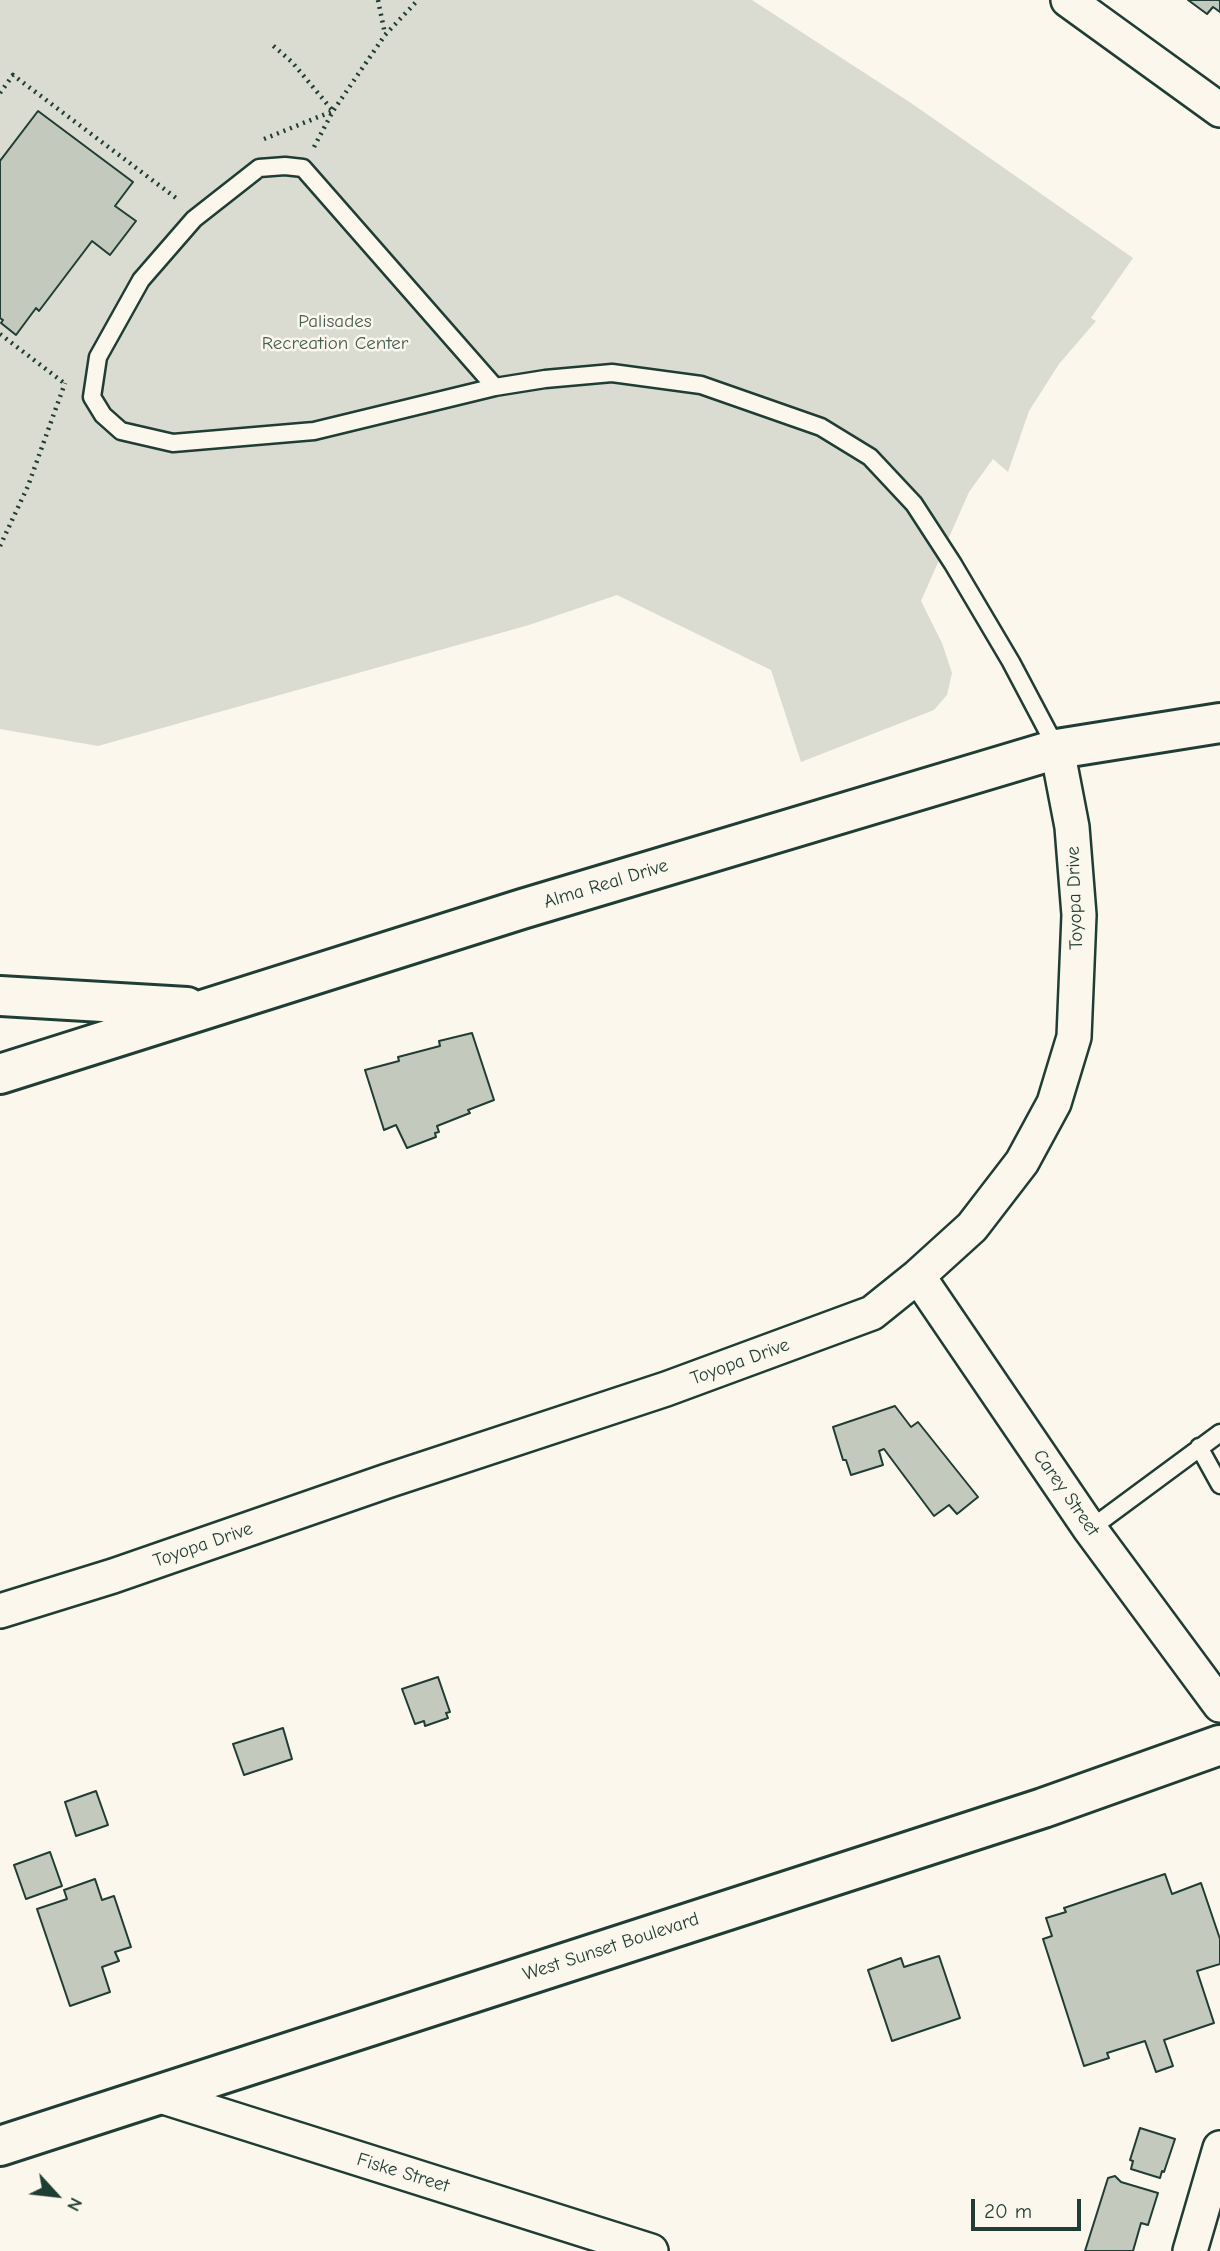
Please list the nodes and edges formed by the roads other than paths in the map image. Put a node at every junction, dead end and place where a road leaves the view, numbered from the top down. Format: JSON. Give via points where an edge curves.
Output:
{"nodes":[{"id":1,"x":1068,"y":0,"type":"edge"},
{"id":2,"x":1220,"y":110,"type":"edge"},
{"id":3,"x":495,"y":387,"type":"junction"},
{"id":4,"x":1220,"y":723,"type":"edge"},
{"id":5,"x":1058,"y":749,"type":"junction"},
{"id":6,"x":0,"y":996,"type":"edge"},
{"id":7,"x":210,"y":1008,"type":"junction"},
{"id":8,"x":0,"y":1074,"type":"edge"},
{"id":9,"x":918,"y":1276,"type":"junction"},
{"id":10,"x":1220,"y":1433,"type":"edge"},
{"id":11,"x":1199,"y":1447,"type":"junction"},
{"id":12,"x":1220,"y":1485,"type":"edge"},
{"id":13,"x":1090,"y":1529,"type":"junction"},
{"id":14,"x":0,"y":1611,"type":"edge"},
{"id":15,"x":1220,"y":1705,"type":"edge"},
{"id":16,"x":1220,"y":1745,"type":"edge"},
{"id":17,"x":154,"y":2094,"type":"junction"},
{"id":18,"x":0,"y":2146,"type":"edge"},
{"id":19,"x":1220,"y":2148,"type":"edge"},
{"id":20,"x":651,"y":2251,"type":"edge"},
{"id":21,"x":1190,"y":2251,"type":"edge"}],
"edges":[{"from":1,"to":2,"type":"street"},
{"from":3,"to":3,"type":"lane","via":[[303,168],[285,166],[259,169],[194,219],[141,280],[98,356],[92,397],[121,431],[173,443],[314,431]]},
{"from":3,"to":5,"type":"lane","via":[[612,373],[701,385],[821,427],[870,457],[914,504],[953,564]]},
{"from":4,"to":5,"type":"street","name":"Alma Real Drive"},
{"from":5,"to":7,"type":"street","name":"Alma Real Drive","via":[[522,909]]},
{"from":5,"to":9,"type":"street","name":"Toyopa Drive","via":[[1072,827],[1079,915],[1074,1037],[1054,1102],[1022,1161],[972,1227]]},
{"from":6,"to":7,"type":"street"},
{"from":7,"to":8,"type":"street","name":"Alma Real Drive"},
{"from":9,"to":13,"type":"street","name":"Carey Street"},
{"from":9,"to":14,"type":"street","name":"Toyopa Drive","via":[[872,1313],[666,1389]]},
{"from":10,"to":11,"type":"lane"},
{"from":11,"to":12,"type":"lane"},
{"from":11,"to":13,"type":"lane"},
{"from":13,"to":15,"type":"street","name":"Carey Street"},
{"from":16,"to":17,"type":"street","name":"West Sunset Boulevard","via":[[1029,1813]]},
{"from":17,"to":18,"type":"street","name":"West Sunset Boulevard"},
{"from":17,"to":20,"type":"street","name":"Fiske Street"},
{"from":19,"to":21,"type":"street"}]}
